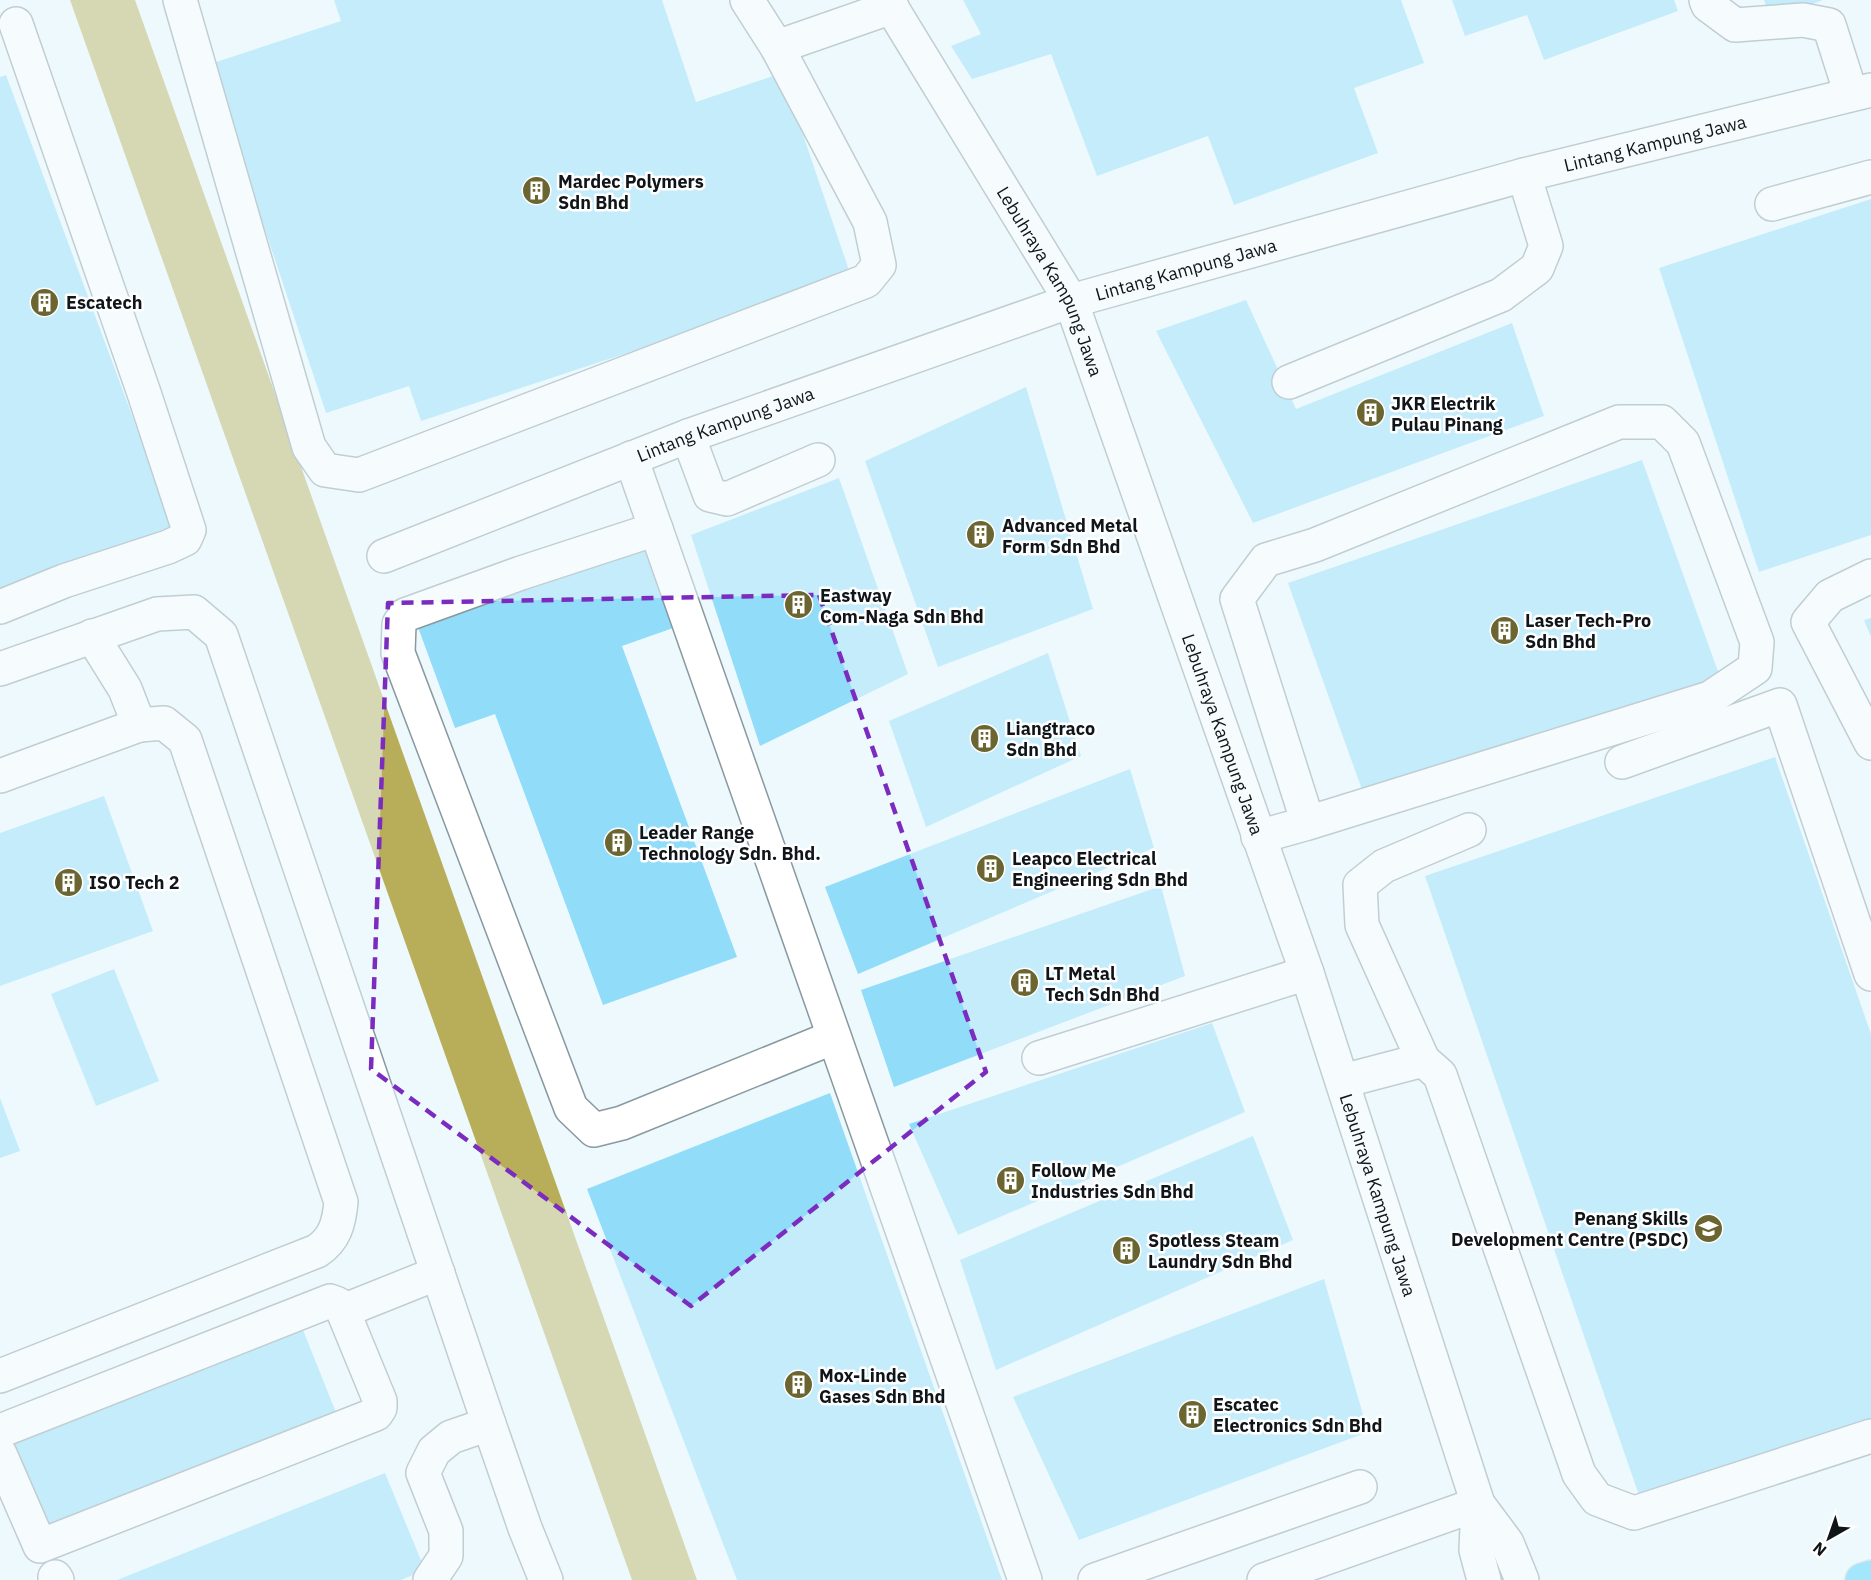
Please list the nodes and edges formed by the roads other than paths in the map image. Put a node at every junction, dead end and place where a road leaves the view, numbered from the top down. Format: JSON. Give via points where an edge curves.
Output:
{"nodes":[{"id":1,"x":180,"y":0,"type":"edge"},
{"id":2,"x":747,"y":0,"type":"edge"},
{"id":3,"x":1706,"y":0,"type":"edge"},
{"id":4,"x":889,"y":4,"type":"edge"},
{"id":5,"x":16,"y":24,"type":"dead end"},
{"id":6,"x":777,"y":47,"type":"junction"},
{"id":7,"x":1861,"y":92,"type":"edge"},
{"id":8,"x":1524,"y":175,"type":"junction"},
{"id":9,"x":1871,"y":177,"type":"edge"},
{"id":10,"x":1772,"y":204,"type":"dead end"},
{"id":11,"x":1071,"y":301,"type":"junction"},
{"id":12,"x":1289,"y":382,"type":"dead end"},
{"id":13,"x":688,"y":436,"type":"junction"},
{"id":14,"x":631,"y":458,"type":"junction"},
{"id":15,"x":818,"y":460,"type":"dead end"},
{"id":16,"x":656,"y":529,"type":"junction"},
{"id":17,"x":384,"y":555,"type":"dead end"},
{"id":18,"x":1871,"y":576,"type":"edge"},
{"id":19,"x":0,"y":607,"type":"edge"},
{"id":20,"x":92,"y":636,"type":"junction"},
{"id":21,"x":0,"y":669,"type":"edge"},
{"id":22,"x":139,"y":725,"type":"junction"},
{"id":23,"x":1871,"y":743,"type":"edge"},
{"id":24,"x":1622,"y":762,"type":"dead end"},
{"id":25,"x":0,"y":776,"type":"edge"},
{"id":26,"x":1308,"y":823,"type":"junction"},
{"id":27,"x":1469,"y":830,"type":"dead end"},
{"id":28,"x":1258,"y":837,"type":"junction"},
{"id":29,"x":1307,"y":974,"type":"junction"},
{"id":30,"x":1871,"y":974,"type":"edge"},
{"id":31,"x":834,"y":1037,"type":"junction"},
{"id":32,"x":1039,"y":1058,"type":"dead end"},
{"id":33,"x":1423,"y":1060,"type":"junction"},
{"id":34,"x":1343,"y":1081,"type":"junction"},
{"id":35,"x":438,"y":1274,"type":"junction"},
{"id":36,"x":343,"y":1311,"type":"junction"},
{"id":37,"x":0,"y":1376,"type":"edge"},
{"id":38,"x":489,"y":1424,"type":"junction"},
{"id":39,"x":0,"y":1431,"type":"edge"},
{"id":40,"x":1871,"y":1436,"type":"edge"},
{"id":41,"x":0,"y":1454,"type":"edge"},
{"id":42,"x":1360,"y":1487,"type":"dead end"},
{"id":43,"x":1478,"y":1504,"type":"junction"},
{"id":44,"x":542,"y":1571,"type":"edge"},
{"id":45,"x":1871,"y":1577,"type":"edge"},
{"id":46,"x":430,"y":1580,"type":"edge"},
{"id":47,"x":1025,"y":1580,"type":"edge"},
{"id":48,"x":1095,"y":1580,"type":"edge"},
{"id":49,"x":1264,"y":1580,"type":"edge"},
{"id":50,"x":1484,"y":1580,"type":"edge"},
{"id":51,"x":1522,"y":1580,"type":"edge"},
{"id":52,"x":1862,"y":1580,"type":"edge"}],
"edges":[{"from":1,"to":6,"type":"street","via":[[309,447],[325,470],[359,475],[866,280],[879,266],[870,222]]},
{"from":2,"to":6,"type":"street"},
{"from":3,"to":7,"type":"street","via":[[1735,25],[1803,21],[1829,25]]},
{"from":4,"to":6,"type":"street"},
{"from":4,"to":11,"type":"street","name":"Lebuhraya Kampung Jawa"},
{"from":5,"to":19,"type":"street","via":[[189,530],[185,539],[168,547]]},
{"from":7,"to":8,"type":"street","name":"Lintang Kampung Jawa"},
{"from":8,"to":11,"type":"street","name":"Lintang Kampung Jawa"},
{"from":8,"to":12,"type":"street","via":[[1546,246],[1537,268],[1501,295]]},
{"from":9,"to":10,"type":"street"},
{"from":11,"to":13,"type":"street","name":"Lintang Kampung Jawa"},
{"from":11,"to":28,"type":"street","name":"Lebuhraya Kampung Jawa"},
{"from":13,"to":14,"type":"street","name":"Lintang Kampung Jawa"},
{"from":13,"to":15,"type":"street","via":[[710,495],[727,500]]},
{"from":14,"to":16,"type":"street"},
{"from":14,"to":17,"type":"street","name":"Lintang Kampung Jawa"},
{"from":16,"to":31,"type":"street"},
{"from":16,"to":31,"type":"street","via":[[405,615],[399,624],[398,652],[571,1108],[594,1130],[622,1123]]},
{"from":18,"to":23,"type":"street","via":[[1830,596],[1808,622]]},
{"from":20,"to":21,"type":"street"},
{"from":20,"to":22,"type":"street","via":[[125,689]]},
{"from":20,"to":35,"type":"street","via":[[157,614],[194,612],[221,635]]},
{"from":22,"to":25,"type":"street"},
{"from":22,"to":37,"type":"street","via":[[164,723],[185,740],[341,1202],[339,1222],[328,1244],[317,1251]]},
{"from":24,"to":30,"type":"street","via":[[1780,705]]},
{"from":26,"to":26,"type":"street","via":[[1710,698],[1755,668],[1756,642],[1683,443],[1662,422],[1619,422],[1266,560],[1237,599]]},
{"from":26,"to":28,"type":"street"},
{"from":27,"to":33,"type":"street","via":[[1384,866],[1360,885],[1362,925]]},
{"from":28,"to":29,"type":"street","name":"Lebuhraya Kampung Jawa"},
{"from":29,"to":32,"type":"street"},
{"from":29,"to":34,"type":"street","name":"Lebuhraya Kampung Jawa"},
{"from":31,"to":47,"type":"street"},
{"from":33,"to":34,"type":"street"},
{"from":33,"to":40,"type":"street","via":[[1440,1075],[1579,1474],[1597,1499],[1634,1513]]},
{"from":34,"to":43,"type":"street","name":"Lebuhraya Kampung Jawa"},
{"from":35,"to":36,"type":"street"},
{"from":35,"to":38,"type":"street"},
{"from":36,"to":39,"type":"street","via":[[330,1301]]},
{"from":36,"to":41,"type":"street","via":[[380,1401],[376,1414],[40,1546]]},
{"from":38,"to":44,"type":"street"},
{"from":38,"to":46,"type":"street","via":[[451,1437],[434,1451],[423,1473],[446,1531],[446,1556]]},
{"from":42,"to":48,"type":"street"},
{"from":43,"to":49,"type":"street"},
{"from":43,"to":50,"type":"street","name":"Lebuhraya Kampung Jawa","via":[[1476,1550]]},
{"from":43,"to":51,"type":"street","name":"Lebuhraya Kampung Jawa","via":[[1508,1543]]},
{"from":45,"to":52,"type":"highway"}]}
